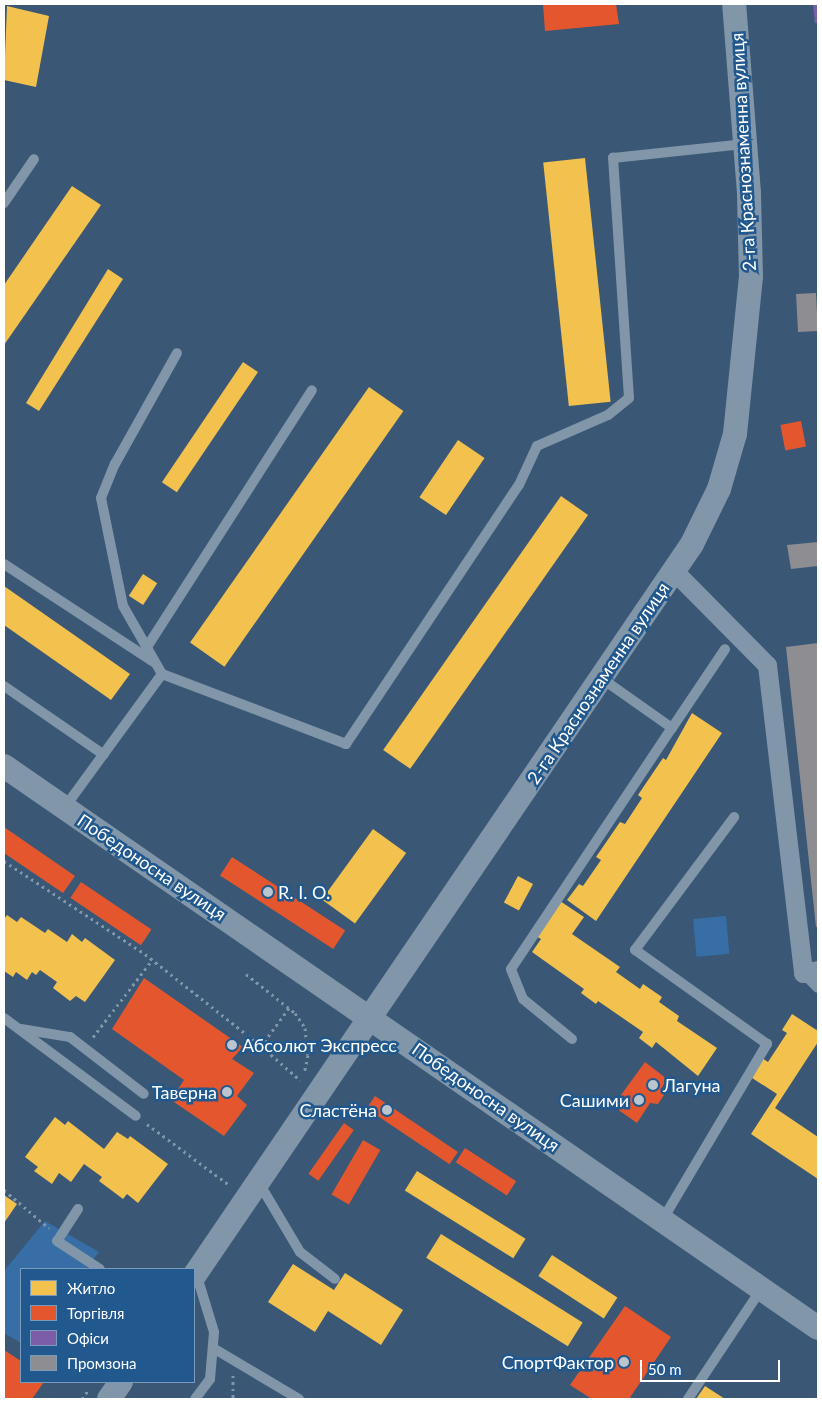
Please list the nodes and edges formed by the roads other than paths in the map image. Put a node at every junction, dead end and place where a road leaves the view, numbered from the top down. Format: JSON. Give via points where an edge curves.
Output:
{"nodes":[{"id":1,"x":734,"y":4,"type":"edge"},
{"id":2,"x":745,"y":144,"type":"junction"},
{"id":3,"x":34,"y":159,"type":"dead end"},
{"id":4,"x":4,"y":203,"type":"edge"},
{"id":5,"x":177,"y":353,"type":"dead end"},
{"id":6,"x":312,"y":390,"type":"dead end"},
{"id":7,"x":4,"y":564,"type":"edge"},
{"id":8,"x":674,"y":571,"type":"junction"},
{"id":9,"x":146,"y":647,"type":"junction"},
{"id":10,"x":726,"y":650,"type":"dead end"},
{"id":11,"x":156,"y":663,"type":"junction"},
{"id":12,"x":162,"y":674,"type":"junction"},
{"id":13,"x":602,"y":678,"type":"junction"},
{"id":14,"x":4,"y":686,"type":"edge"},
{"id":15,"x":672,"y":728,"type":"junction"},
{"id":16,"x":104,"y":755,"type":"junction"},
{"id":17,"x":6,"y":772,"type":"edge"},
{"id":18,"x":65,"y":808,"type":"junction"},
{"id":19,"x":734,"y":817,"type":"dead end"},
{"id":20,"x":811,"y":971,"type":"edge"},
{"id":21,"x":818,"y":988,"type":"edge"},
{"id":22,"x":4,"y":1018,"type":"edge"},
{"id":23,"x":372,"y":1018,"type":"junction"},
{"id":24,"x":18,"y":1028,"type":"junction"},
{"id":25,"x":572,"y":1039,"type":"dead end"},
{"id":26,"x":144,"y":1094,"type":"dead end"},
{"id":27,"x":136,"y":1116,"type":"road end"},
{"id":28,"x":259,"y":1183,"type":"junction"},
{"id":29,"x":78,"y":1208,"type":"dead end"},
{"id":30,"x":663,"y":1219,"type":"junction"},
{"id":31,"x":98,"y":1268,"type":"edge"},
{"id":32,"x":195,"y":1275,"type":"edge"},
{"id":33,"x":335,"y":1280,"type":"dead end"},
{"id":34,"x":762,"y":1288,"type":"junction"},
{"id":35,"x":818,"y":1328,"type":"edge"},
{"id":36,"x":213,"y":1348,"type":"junction"},
{"id":37,"x":120,"y":1383,"type":"edge"},
{"id":38,"x":109,"y":1399,"type":"edge"},
{"id":39,"x":195,"y":1399,"type":"edge"},
{"id":40,"x":299,"y":1399,"type":"edge"},
{"id":41,"x":688,"y":1399,"type":"edge"}],
"edges":[{"from":1,"to":2,"type":"street","name":"2-га Краснознаменна вулиця"},
{"from":2,"to":8,"type":"street","name":"2-га Краснознаменна вулиця","via":[[751,277],[735,434],[719,488],[692,544]]},
{"from":2,"to":12,"type":"lane","via":[[613,158],[629,398],[608,415],[537,446],[519,485],[346,744]]},
{"from":3,"to":4,"type":"lane"},
{"from":5,"to":9,"type":"lane","via":[[115,464],[101,498],[123,606]]},
{"from":6,"to":9,"type":"lane"},
{"from":7,"to":11,"type":"lane"},
{"from":8,"to":13,"type":"street","name":"2-га Краснознаменна вулиця"},
{"from":8,"to":20,"type":"street","via":[[767,665]]},
{"from":9,"to":11,"type":"lane"},
{"from":10,"to":15,"type":"lane"},
{"from":11,"to":12,"type":"lane"},
{"from":12,"to":16,"type":"lane"},
{"from":13,"to":15,"type":"lane"},
{"from":13,"to":23,"type":"street","name":"2-га Краснознаменна вулиця"},
{"from":14,"to":16,"type":"lane"},
{"from":15,"to":25,"type":"lane","via":[[511,969],[523,999]]},
{"from":16,"to":18,"type":"lane"},
{"from":17,"to":18,"type":"street","name":"Победоносна вулиця"},
{"from":18,"to":23,"type":"street","name":"Победоносна вулиця"},
{"from":19,"to":30,"type":"lane","via":[[635,950],[766,1044]]},
{"from":20,"to":21,"type":"lane"},
{"from":22,"to":24,"type":"lane"},
{"from":23,"to":28,"type":"street","name":"2-га Краснознаменна вулиця"},
{"from":23,"to":30,"type":"street","name":"Победоносна вулиця"},
{"from":24,"to":26,"type":"lane","via":[[70,1037]]},
{"from":24,"to":27,"type":"lane"},
{"from":28,"to":32,"type":"street","name":"2-га Краснознаменна вулиця"},
{"from":28,"to":33,"type":"lane","via":[[300,1252]]},
{"from":29,"to":31,"type":"lane","via":[[57,1241]]},
{"from":30,"to":34,"type":"street","name":"Победоносна вулиця"},
{"from":32,"to":36,"type":"lane","via":[[214,1332]]},
{"from":34,"to":35,"type":"street","name":"Победоносна вулиця"},
{"from":34,"to":41,"type":"lane"},
{"from":36,"to":39,"type":"lane","via":[[210,1379]]},
{"from":36,"to":40,"type":"lane"},
{"from":37,"to":38,"type":"street"}]}
